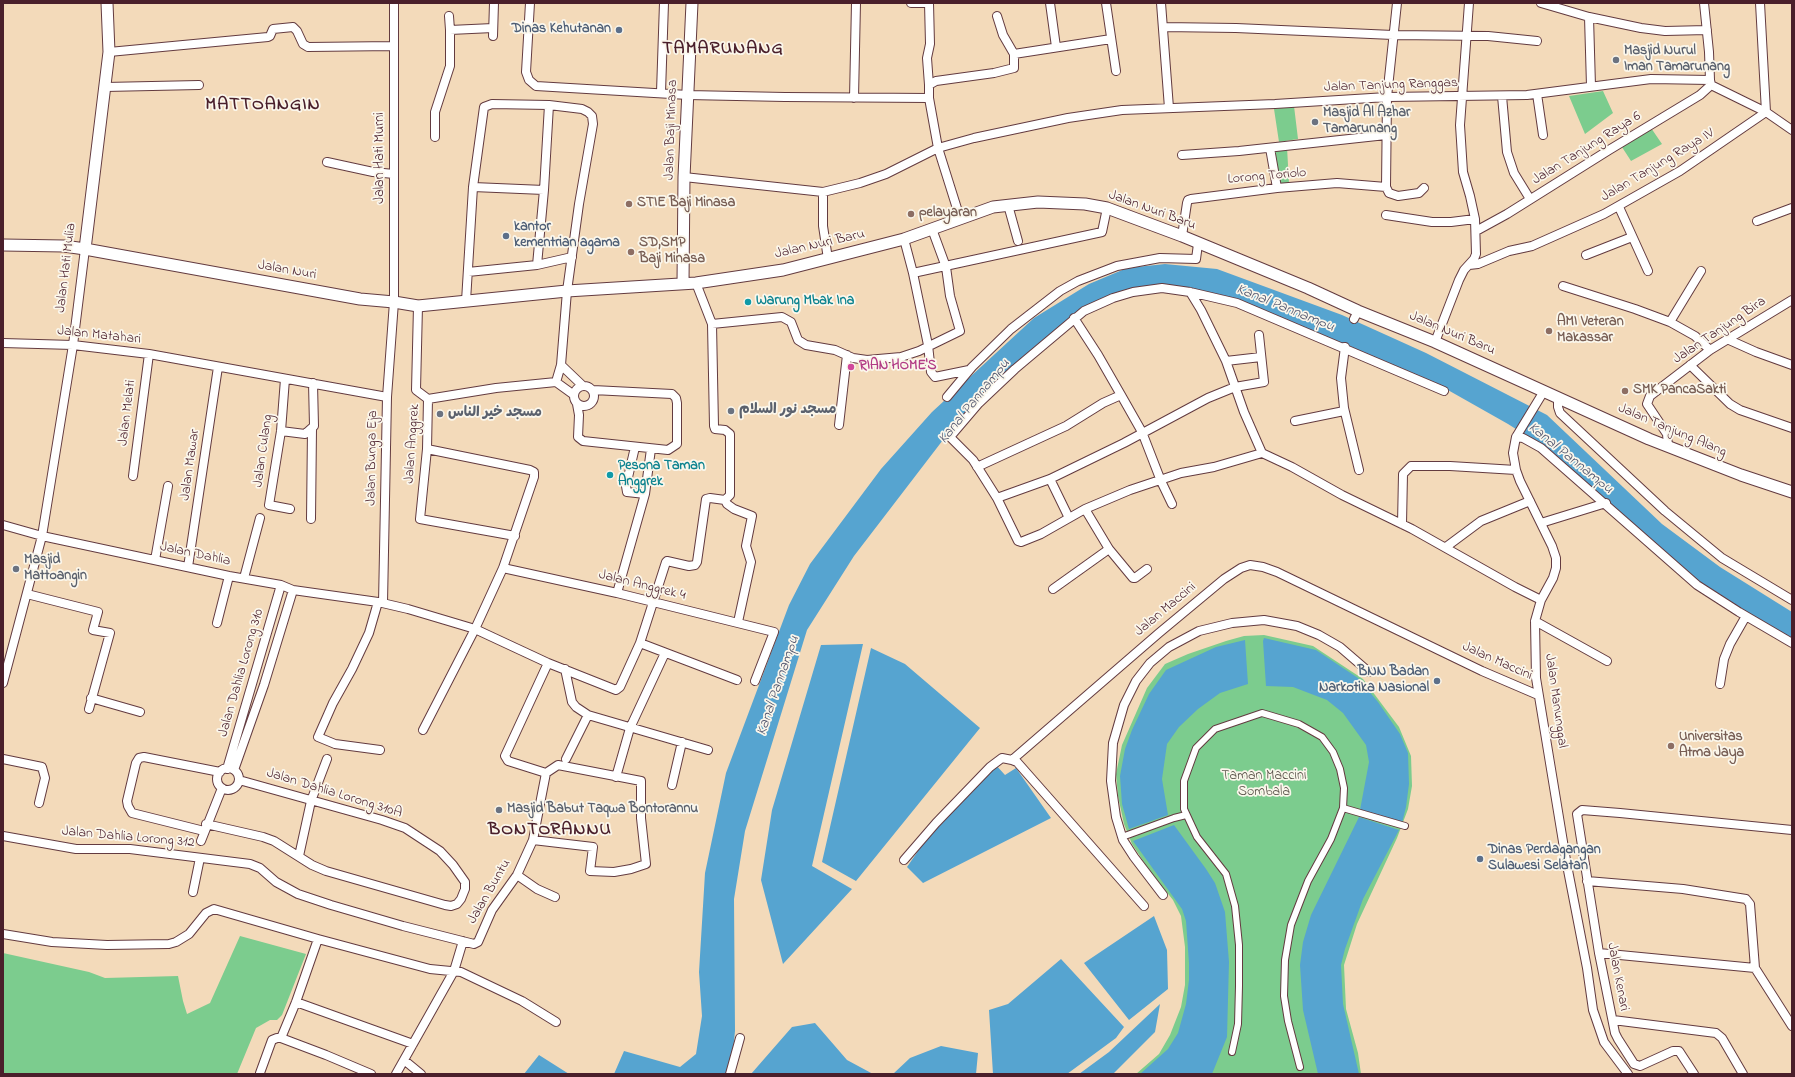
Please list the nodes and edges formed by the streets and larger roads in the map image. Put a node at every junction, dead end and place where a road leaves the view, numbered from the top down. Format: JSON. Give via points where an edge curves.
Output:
{"nodes":[{"id":1,"x":107,"y":3,"type":"edge"},
{"id":2,"x":394,"y":3,"type":"edge"},
{"id":3,"x":494,"y":3,"type":"edge"},
{"id":4,"x":530,"y":3,"type":"edge"},
{"id":5,"x":664,"y":3,"type":"edge"},
{"id":6,"x":692,"y":3,"type":"edge"},
{"id":7,"x":856,"y":3,"type":"edge"},
{"id":8,"x":912,"y":3,"type":"edge"},
{"id":9,"x":924,"y":3,"type":"edge"},
{"id":10,"x":929,"y":3,"type":"edge"},
{"id":11,"x":1050,"y":3,"type":"edge"},
{"id":12,"x":1106,"y":3,"type":"edge"},
{"id":13,"x":1161,"y":3,"type":"edge"},
{"id":14,"x":1397,"y":3,"type":"edge"},
{"id":15,"x":1469,"y":3,"type":"edge"},
{"id":16,"x":1541,"y":3,"type":"edge"},
{"id":17,"x":1704,"y":3,"type":"edge"},
{"id":18,"x":1760,"y":3,"type":"edge"},
{"id":19,"x":449,"y":16,"type":"dead end"},
{"id":20,"x":997,"y":16,"type":"dead end"},
{"id":21,"x":1588,"y":18,"type":"junction"},
{"id":22,"x":1163,"y":27,"type":"junction"},
{"id":23,"x":450,"y":30,"type":"junction"},
{"id":24,"x":1707,"y":30,"type":"junction"},
{"id":25,"x":1393,"y":35,"type":"junction"},
{"id":26,"x":1468,"y":36,"type":"junction"},
{"id":27,"x":1111,"y":39,"type":"junction"},
{"id":28,"x":1538,"y":41,"type":"dead end"},
{"id":29,"x":394,"y":46,"type":"junction"},
{"id":30,"x":1056,"y":47,"type":"junction"},
{"id":31,"x":109,"y":52,"type":"junction"},
{"id":32,"x":1014,"y":54,"type":"junction"},
{"id":33,"x":1116,"y":71,"type":"dead end"},
{"id":34,"x":1710,"y":83,"type":"junction"},
{"id":35,"x":199,"y":84,"type":"dead end"},
{"id":36,"x":929,"y":85,"type":"junction"},
{"id":37,"x":1591,"y":86,"type":"junction"},
{"id":38,"x":105,"y":87,"type":"junction"},
{"id":39,"x":661,"y":92,"type":"junction"},
{"id":40,"x":688,"y":94,"type":"junction"},
{"id":41,"x":1537,"y":94,"type":"junction"},
{"id":42,"x":1462,"y":96,"type":"junction"},
{"id":43,"x":1502,"y":96,"type":"junction"},
{"id":44,"x":1387,"y":97,"type":"junction"},
{"id":45,"x":854,"y":98,"type":"junction"},
{"id":46,"x":929,"y":98,"type":"junction"},
{"id":47,"x":550,"y":105,"type":"junction"},
{"id":48,"x":1169,"y":108,"type":"junction"},
{"id":49,"x":1766,"y":112,"type":"junction"},
{"id":50,"x":1792,"y":130,"type":"edge"},
{"id":51,"x":1543,"y":135,"type":"dead end"},
{"id":52,"x":1386,"y":136,"type":"junction"},
{"id":53,"x":435,"y":138,"type":"dead end"},
{"id":54,"x":938,"y":148,"type":"junction"},
{"id":55,"x":1270,"y":148,"type":"junction"},
{"id":56,"x":1182,"y":155,"type":"dead end"},
{"id":57,"x":327,"y":162,"type":"dead end"},
{"id":58,"x":394,"y":174,"type":"junction"},
{"id":59,"x":684,"y":177,"type":"junction"},
{"id":60,"x":473,"y":187,"type":"junction"},
{"id":61,"x":1386,"y":187,"type":"junction"},
{"id":62,"x":1276,"y":188,"type":"junction"},
{"id":63,"x":1424,"y":188,"type":"dead end"},
{"id":64,"x":544,"y":190,"type":"junction"},
{"id":65,"x":822,"y":192,"type":"junction"},
{"id":66,"x":1530,"y":199,"type":"junction"},
{"id":67,"x":1008,"y":205,"type":"junction"},
{"id":68,"x":1619,"y":207,"type":"junction"},
{"id":69,"x":1107,"y":208,"type":"junction"},
{"id":70,"x":1792,"y":208,"type":"edge"},
{"id":71,"x":1386,"y":215,"type":"dead end"},
{"id":72,"x":960,"y":218,"type":"junction"},
{"id":73,"x":1475,"y":219,"type":"junction"},
{"id":74,"x":1757,"y":221,"type":"dead end"},
{"id":75,"x":932,"y":229,"type":"junction"},
{"id":76,"x":1476,"y":231,"type":"junction"},
{"id":77,"x":1182,"y":236,"type":"junction"},
{"id":78,"x":1632,"y":237,"type":"junction"},
{"id":79,"x":904,"y":239,"type":"junction"},
{"id":80,"x":1018,"y":241,"type":"dead end"},
{"id":81,"x":1198,"y":244,"type":"junction"},
{"id":82,"x":3,"y":245,"type":"edge"},
{"id":83,"x":85,"y":249,"type":"junction"},
{"id":84,"x":1586,"y":255,"type":"dead end"},
{"id":85,"x":572,"y":257,"type":"junction"},
{"id":86,"x":828,"y":259,"type":"junction"},
{"id":87,"x":537,"y":265,"type":"junction"},
{"id":88,"x":1469,"y":265,"type":"junction"},
{"id":89,"x":946,"y":268,"type":"junction"},
{"id":90,"x":1648,"y":271,"type":"dead end"},
{"id":91,"x":1701,"y":271,"type":"dead end"},
{"id":92,"x":468,"y":272,"type":"junction"},
{"id":93,"x":913,"y":274,"type":"junction"},
{"id":94,"x":683,"y":283,"type":"junction"},
{"id":95,"x":696,"y":283,"type":"junction"},
{"id":96,"x":1563,"y":286,"type":"dead end"},
{"id":97,"x":567,"y":291,"type":"junction"},
{"id":98,"x":1190,"y":292,"type":"junction"},
{"id":99,"x":466,"y":301,"type":"junction"},
{"id":100,"x":1791,"y":303,"type":"edge"},
{"id":101,"x":418,"y":306,"type":"junction"},
{"id":102,"x":394,"y":307,"type":"junction"},
{"id":103,"x":1074,"y":318,"type":"junction"},
{"id":104,"x":1670,"y":322,"type":"junction"},
{"id":105,"x":712,"y":324,"type":"junction"},
{"id":106,"x":1259,"y":335,"type":"dead end"},
{"id":107,"x":1727,"y":339,"type":"junction"},
{"id":108,"x":1435,"y":342,"type":"junction"},
{"id":109,"x":3,"y":343,"type":"edge"},
{"id":110,"x":73,"y":345,"type":"junction"},
{"id":111,"x":928,"y":345,"type":"junction"},
{"id":112,"x":1345,"y":348,"type":"junction"},
{"id":113,"x":1710,"y":350,"type":"junction"},
{"id":114,"x":149,"y":354,"type":"junction"},
{"id":115,"x":847,"y":355,"type":"junction"},
{"id":116,"x":1261,"y":357,"type":"junction"},
{"id":117,"x":1226,"y":361,"type":"junction"},
{"id":118,"x":561,"y":365,"type":"junction"},
{"id":119,"x":1690,"y":365,"type":"junction"},
{"id":120,"x":1792,"y":365,"type":"edge"},
{"id":121,"x":218,"y":367,"type":"junction"},
{"id":122,"x":970,"y":370,"type":"junction"},
{"id":123,"x":285,"y":379,"type":"junction"},
{"id":124,"x":556,"y":382,"type":"junction"},
{"id":125,"x":313,"y":383,"type":"junction"},
{"id":126,"x":583,"y":386,"type":"junction"},
{"id":127,"x":1235,"y":387,"type":"junction"},
{"id":128,"x":1444,"y":391,"type":"dead end"},
{"id":129,"x":1544,"y":391,"type":"junction"},
{"id":130,"x":594,"y":394,"type":"junction"},
{"id":131,"x":574,"y":395,"type":"junction"},
{"id":132,"x":1121,"y":395,"type":"junction"},
{"id":133,"x":387,"y":397,"type":"junction"},
{"id":134,"x":947,"y":397,"type":"dead end"},
{"id":135,"x":1558,"y":397,"type":"junction"},
{"id":136,"x":428,"y":398,"type":"junction"},
{"id":137,"x":580,"y":405,"type":"junction"},
{"id":138,"x":1344,"y":411,"type":"junction"},
{"id":139,"x":1295,"y":421,"type":"dead end"},
{"id":140,"x":839,"y":425,"type":"dead end"},
{"id":141,"x":1792,"y":428,"type":"edge"},
{"id":142,"x":312,"y":429,"type":"junction"},
{"id":143,"x":281,"y":431,"type":"junction"},
{"id":144,"x":1142,"y":432,"type":"junction"},
{"id":145,"x":1517,"y":436,"type":"junction"},
{"id":146,"x":1668,"y":446,"type":"junction"},
{"id":147,"x":635,"y":447,"type":"junction"},
{"id":148,"x":427,"y":449,"type":"junction"},
{"id":149,"x":651,"y":449,"type":"junction"},
{"id":150,"x":1262,"y":453,"type":"junction"},
{"id":151,"x":977,"y":467,"type":"junction"},
{"id":152,"x":1359,"y":470,"type":"dead end"},
{"id":153,"x":1516,"y":470,"type":"junction"},
{"id":154,"x":134,"y":476,"type":"dead end"},
{"id":155,"x":1050,"y":478,"type":"junction"},
{"id":156,"x":1160,"y":481,"type":"junction"},
{"id":157,"x":168,"y":486,"type":"dead end"},
{"id":158,"x":1792,"y":492,"type":"edge"},
{"id":159,"x":645,"y":494,"type":"junction"},
{"id":160,"x":997,"y":498,"type":"junction"},
{"id":161,"x":725,"y":500,"type":"junction"},
{"id":162,"x":1530,"y":501,"type":"junction"},
{"id":163,"x":1172,"y":504,"type":"dead end"},
{"id":164,"x":1606,"y":504,"type":"junction"},
{"id":165,"x":290,"y":509,"type":"dead end"},
{"id":166,"x":1084,"y":509,"type":"junction"},
{"id":167,"x":260,"y":518,"type":"dead end"},
{"id":168,"x":1069,"y":518,"type":"junction"},
{"id":169,"x":311,"y":519,"type":"dead end"},
{"id":170,"x":1541,"y":523,"type":"junction"},
{"id":171,"x":1402,"y":524,"type":"junction"},
{"id":172,"x":3,"y":525,"type":"edge"},
{"id":173,"x":42,"y":536,"type":"junction"},
{"id":174,"x":515,"y":536,"type":"junction"},
{"id":175,"x":1446,"y":547,"type":"junction"},
{"id":176,"x":1109,"y":549,"type":"junction"},
{"id":177,"x":154,"y":560,"type":"junction"},
{"id":178,"x":188,"y":567,"type":"junction"},
{"id":179,"x":503,"y":568,"type":"junction"},
{"id":180,"x":1147,"y":569,"type":"dead end"},
{"id":181,"x":229,"y":576,"type":"junction"},
{"id":182,"x":244,"y":578,"type":"junction"},
{"id":183,"x":281,"y":586,"type":"junction"},
{"id":184,"x":1053,"y":589,"type":"dead end"},
{"id":185,"x":294,"y":590,"type":"junction"},
{"id":186,"x":617,"y":593,"type":"junction"},
{"id":187,"x":27,"y":594,"type":"junction"},
{"id":188,"x":1541,"y":600,"type":"junction"},
{"id":189,"x":1792,"y":600,"type":"edge"},
{"id":190,"x":654,"y":602,"type":"junction"},
{"id":191,"x":380,"y":603,"type":"junction"},
{"id":192,"x":1746,"y":616,"type":"junction"},
{"id":193,"x":1535,"y":621,"type":"junction"},
{"id":194,"x":738,"y":622,"type":"junction"},
{"id":195,"x":217,"y":623,"type":"dead end"},
{"id":196,"x":270,"y":624,"type":"junction"},
{"id":197,"x":282,"y":628,"type":"junction"},
{"id":198,"x":475,"y":629,"type":"junction"},
{"id":199,"x":640,"y":643,"type":"junction"},
{"id":200,"x":1792,"y":643,"type":"edge"},
{"id":201,"x":665,"y":653,"type":"junction"},
{"id":202,"x":1607,"y":661,"type":"dead end"},
{"id":203,"x":548,"y":663,"type":"junction"},
{"id":204,"x":565,"y":669,"type":"junction"},
{"id":205,"x":1369,"y":672,"type":"dead end"},
{"id":206,"x":737,"y":680,"type":"dead end"},
{"id":207,"x":253,"y":681,"type":"junction"},
{"id":208,"x":755,"y":682,"type":"dead end"},
{"id":209,"x":3,"y":683,"type":"edge"},
{"id":210,"x":1720,"y":684,"type":"dead end"},
{"id":211,"x":264,"y":686,"type":"junction"},
{"id":212,"x":1538,"y":695,"type":"junction"},
{"id":213,"x":91,"y":698,"type":"junction"},
{"id":214,"x":88,"y":709,"type":"dead end"},
{"id":215,"x":140,"y":712,"type":"dead end"},
{"id":216,"x":588,"y":715,"type":"junction"},
{"id":217,"x":630,"y":728,"type":"junction"},
{"id":218,"x":423,"y":730,"type":"dead end"},
{"id":219,"x":682,"y":742,"type":"junction"},
{"id":220,"x":380,"y":750,"type":"dead end"},
{"id":221,"x":708,"y":750,"type":"dead end"},
{"id":222,"x":3,"y":759,"type":"edge"},
{"id":223,"x":327,"y":759,"type":"dead end"},
{"id":224,"x":566,"y":759,"type":"dead end"},
{"id":225,"x":1012,"y":760,"type":"junction"},
{"id":226,"x":227,"y":770,"type":"junction"},
{"id":227,"x":546,"y":773,"type":"junction"},
{"id":228,"x":616,"y":777,"type":"junction"},
{"id":229,"x":239,"y":780,"type":"junction"},
{"id":230,"x":672,"y":785,"type":"dead end"},
{"id":231,"x":222,"y":788,"type":"junction"},
{"id":232,"x":311,"y":801,"type":"junction"},
{"id":233,"x":39,"y":803,"type":"dead end"},
{"id":234,"x":1343,"y":808,"type":"junction"},
{"id":235,"x":1186,"y":815,"type":"junction"},
{"id":236,"x":1403,"y":826,"type":"dead end"},
{"id":237,"x":205,"y":827,"type":"junction"},
{"id":238,"x":1792,"y":830,"type":"edge"},
{"id":239,"x":3,"y":836,"type":"edge"},
{"id":240,"x":1125,"y":836,"type":"junction"},
{"id":241,"x":534,"y":840,"type":"junction"},
{"id":242,"x":201,"y":841,"type":"dead end"},
{"id":243,"x":299,"y":856,"type":"junction"},
{"id":244,"x":200,"y":858,"type":"junction"},
{"id":245,"x":904,"y":860,"type":"dead end"},
{"id":246,"x":516,"y":876,"type":"junction"},
{"id":247,"x":1587,"y":881,"type":"junction"},
{"id":248,"x":193,"y":892,"type":"dead end"},
{"id":249,"x":1163,"y":895,"type":"dead end"},
{"id":250,"x":555,"y":897,"type":"dead end"},
{"id":251,"x":1144,"y":906,"type":"dead end"},
{"id":252,"x":3,"y":934,"type":"edge"},
{"id":253,"x":318,"y":939,"type":"junction"},
{"id":254,"x":463,"y":941,"type":"junction"},
{"id":255,"x":474,"y":944,"type":"joint"},
{"id":256,"x":1599,"y":953,"type":"junction"},
{"id":257,"x":1755,"y":968,"type":"junction"},
{"id":258,"x":454,"y":971,"type":"junction"},
{"id":259,"x":296,"y":1002,"type":"junction"},
{"id":260,"x":1612,"y":1020,"type":"junction"},
{"id":261,"x":556,"y":1022,"type":"dead end"},
{"id":262,"x":1792,"y":1026,"type":"edge"},
{"id":263,"x":281,"y":1038,"type":"junction"},
{"id":264,"x":740,"y":1038,"type":"dead end"},
{"id":265,"x":413,"y":1044,"type":"junction"},
{"id":266,"x":1232,"y":1052,"type":"dead end"},
{"id":267,"x":404,"y":1060,"type":"junction"},
{"id":268,"x":1300,"y":1066,"type":"dead end"},
{"id":269,"x":260,"y":1074,"type":"edge"},
{"id":270,"x":370,"y":1074,"type":"edge"},
{"id":271,"x":396,"y":1074,"type":"edge"},
{"id":272,"x":421,"y":1074,"type":"edge"},
{"id":273,"x":730,"y":1074,"type":"edge"},
{"id":274,"x":1628,"y":1074,"type":"edge"},
{"id":275,"x":1694,"y":1074,"type":"edge"},
{"id":276,"x":1743,"y":1074,"type":"edge"}],
"edges":[{"from":1,"to":31,"type":"street","name":"Jalan Hati Mulia"},
{"from":2,"to":29,"type":"street","name":"Jalan Hati Murni"},
{"from":3,"to":23,"type":"street","via":[[493,32]]},
{"from":4,"to":39,"type":"street","via":[[526,72],[532,84],[544,88]]},
{"from":5,"to":39,"type":"street"},
{"from":6,"to":40,"type":"street","name":"Jalan Baji Minasa"},
{"from":7,"to":45,"type":"street"},
{"from":8,"to":9,"type":"street"},
{"from":10,"to":36,"type":"street"},
{"from":11,"to":30,"type":"street"},
{"from":12,"to":27,"type":"street"},
{"from":13,"to":22,"type":"street"},
{"from":14,"to":25,"type":"street"},
{"from":15,"to":26,"type":"street"},
{"from":16,"to":21,"type":"street"},
{"from":17,"to":24,"type":"street"},
{"from":18,"to":49,"type":"street"},
{"from":19,"to":23,"type":"street"},
{"from":20,"to":32,"type":"street","via":[[1003,35]]},
{"from":21,"to":24,"type":"street","via":[[1665,31]]},
{"from":21,"to":37,"type":"street"},
{"from":22,"to":25,"type":"street"},
{"from":22,"to":48,"type":"street"},
{"from":23,"to":53,"type":"street","via":[[450,66],[435,112]]},
{"from":24,"to":34,"type":"street"},
{"from":25,"to":26,"type":"street"},
{"from":25,"to":44,"type":"street"},
{"from":26,"to":28,"type":"street"},
{"from":26,"to":42,"type":"street"},
{"from":27,"to":30,"type":"street"},
{"from":27,"to":33,"type":"street"},
{"from":29,"to":31,"type":"street","via":[[308,47],[303,44],[297,31],[292,27],[273,29],[268,37]]},
{"from":29,"to":58,"type":"street","name":"Jalan Hati Murni"},
{"from":30,"to":32,"type":"street"},
{"from":31,"to":38,"type":"street","name":"Jalan Hati Mulia"},
{"from":32,"to":36,"type":"street","via":[[1014,68],[936,81]]},
{"from":34,"to":37,"type":"street","name":"Jalan Tanjung Ranggas","via":[[1651,80]]},
{"from":34,"to":49,"type":"street"},
{"from":34,"to":66,"type":"street","name":"Jalan Tanjung Raya 6","via":[[1700,95]]},
{"from":35,"to":38,"type":"street"},
{"from":36,"to":46,"type":"street"},
{"from":37,"to":41,"type":"street","name":"Jalan Tanjung Ranggas"},
{"from":38,"to":83,"type":"street","name":"Jalan Hati Mulia"},
{"from":39,"to":40,"type":"street"},
{"from":40,"to":45,"type":"street"},
{"from":40,"to":59,"type":"street","name":"Jalan Baji Minasa"},
{"from":41,"to":43,"type":"street","name":"Jalan Tanjung Ranggas"},
{"from":41,"to":51,"type":"street"},
{"from":42,"to":43,"type":"street","name":"Jalan Tanjung Ranggas"},
{"from":42,"to":44,"type":"street","name":"Jalan Tanjung Ranggas"},
{"from":42,"to":73,"type":"street","via":[[1460,125],[1463,172]]},
{"from":43,"to":66,"type":"street","via":[[1507,152],[1514,173]]},
{"from":44,"to":48,"type":"street","name":"Jalan Tanjung Ranggas"},
{"from":44,"to":52,"type":"street"},
{"from":45,"to":46,"type":"street"},
{"from":46,"to":54,"type":"street"},
{"from":47,"to":60,"type":"street","via":[[492,104],[484,107]]},
{"from":47,"to":64,"type":"street"},
{"from":47,"to":85,"type":"street","via":[[582,109],[592,116],[593,124]]},
{"from":48,"to":54,"type":"street","name":"Jalan Tanjung Ranggas","via":[[1122,110],[1068,118]]},
{"from":49,"to":50,"type":"street"},
{"from":49,"to":68,"type":"street","name":"Jalan Tanjung Raya IV","via":[[1696,161]]},
{"from":52,"to":55,"type":"street"},
{"from":52,"to":61,"type":"street"},
{"from":54,"to":65,"type":"street","name":"Jalan Tanjung Ranggas","via":[[886,174]]},
{"from":54,"to":72,"type":"street"},
{"from":55,"to":56,"type":"street"},
{"from":55,"to":62,"type":"street"},
{"from":57,"to":58,"type":"street"},
{"from":58,"to":102,"type":"street","name":"Jalan Hati Murni"},
{"from":59,"to":65,"type":"street","name":"Jalan Tanjung Ranggas"},
{"from":59,"to":94,"type":"street","name":"Jalan Baji Minasa"},
{"from":60,"to":64,"type":"street"},
{"from":60,"to":92,"type":"street"},
{"from":61,"to":62,"type":"street","name":"Lorong Toriolo","via":[[1337,183]]},
{"from":61,"to":63,"type":"street","via":[[1389,193],[1398,196],[1419,193]]},
{"from":62,"to":77,"type":"street","name":"Lorong Toriolo","via":[[1188,200]]},
{"from":64,"to":87,"type":"street"},
{"from":65,"to":86,"type":"street","via":[[823,226]]},
{"from":66,"to":76,"type":"street","name":"Jalan Tanjung Raya 6"},
{"from":67,"to":69,"type":"street","name":"Jalan Nuri Baru","via":[[1056,202]]},
{"from":67,"to":72,"type":"street","name":"Jalan Nuri Baru"},
{"from":67,"to":80,"type":"street"},
{"from":68,"to":78,"type":"street"},
{"from":68,"to":88,"type":"street","name":"Jalan Tanjung Raya IV","via":[[1532,246],[1509,250],[1478,264]]},
{"from":69,"to":77,"type":"street","name":"Jalan Nuri Baru"},
{"from":69,"to":89,"type":"street","via":[[1102,232]]},
{"from":70,"to":74,"type":"street"},
{"from":71,"to":73,"type":"street","via":[[1432,222]]},
{"from":72,"to":75,"type":"street","name":"Jalan Nuri Baru"},
{"from":73,"to":76,"type":"street"},
{"from":75,"to":79,"type":"street","name":"Jalan Nuri Baru"},
{"from":75,"to":89,"type":"street"},
{"from":76,"to":88,"type":"street","via":[[1476,254]]},
{"from":77,"to":81,"type":"street","name":"Jalan Nuri Baru"},
{"from":78,"to":84,"type":"street"},
{"from":78,"to":90,"type":"street"},
{"from":79,"to":86,"type":"street","name":"Jalan Nuri Baru"},
{"from":79,"to":93,"type":"street"},
{"from":81,"to":108,"type":"street","name":"Jalan Nuri Baru","via":[[1308,288],[1356,315]]},
{"from":81,"to":122,"type":"street","via":[[1196,259],[1160,258],[1117,266],[1078,281],[1060,291],[1012,329]]},
{"from":82,"to":83,"type":"street","name":"Jalan Nuri"},
{"from":83,"to":102,"type":"street","name":"Jalan Nuri"},
{"from":83,"to":110,"type":"street","name":"Jalan Hati Mulia"},
{"from":85,"to":87,"type":"street"},
{"from":85,"to":97,"type":"street"},
{"from":86,"to":95,"type":"street","name":"Jalan Nuri Baru","via":[[783,270]]},
{"from":87,"to":92,"type":"street"},
{"from":88,"to":108,"type":"street","via":[[1459,280]]},
{"from":89,"to":93,"type":"street"},
{"from":89,"to":111,"type":"street","via":[[950,296],[960,331]]},
{"from":91,"to":104,"type":"street"},
{"from":92,"to":99,"type":"street"},
{"from":93,"to":111,"type":"street"},
{"from":94,"to":95,"type":"street","name":"Jalan Nuri Baru"},
{"from":94,"to":97,"type":"street","name":"Jalan Nuri Baru"},
{"from":95,"to":105,"type":"street"},
{"from":96,"to":104,"type":"street"},
{"from":97,"to":99,"type":"street","name":"Jalan Nuri"},
{"from":97,"to":118,"type":"street"},
{"from":98,"to":103,"type":"street","via":[[1162,288],[1133,292],[1099,303]]},
{"from":98,"to":112,"type":"street","via":[[1237,303]]},
{"from":98,"to":117,"type":"street"},
{"from":99,"to":101,"type":"street","name":"Jalan Nuri"},
{"from":100,"to":107,"type":"street","name":"Jalan Tanjung Bira"},
{"from":101,"to":102,"type":"street","name":"Jalan Nuri"},
{"from":101,"to":136,"type":"street","via":[[416,390]]},
{"from":102,"to":133,"type":"street","name":"Jalan Bunga Eja"},
{"from":103,"to":132,"type":"street"},
{"from":103,"to":151,"type":"street","via":[[979,403],[950,437]]},
{"from":104,"to":113,"type":"street","via":[[1695,336]]},
{"from":105,"to":115,"type":"street","via":[[782,318],[791,322],[801,343],[836,350]]},
{"from":105,"to":161,"type":"street","via":[[714,426],[715,429],[727,431],[730,438],[731,489]]},
{"from":106,"to":116,"type":"street"},
{"from":107,"to":113,"type":"street","name":"Jalan Tanjung Bira"},
{"from":107,"to":120,"type":"street"},
{"from":108,"to":129,"type":"street","name":"Jalan Nuri Baru"},
{"from":109,"to":110,"type":"street","name":"Jalan Matahari"},
{"from":110,"to":114,"type":"street","name":"Jalan Matahari"},
{"from":110,"to":173,"type":"street","name":"Jalan Hati Mulia"},
{"from":111,"to":115,"type":"street","via":[[901,357],[867,360]]},
{"from":111,"to":122,"type":"street","via":[[931,372],[934,376]]},
{"from":112,"to":128,"type":"street"},
{"from":112,"to":138,"type":"street","via":[[1341,378]]},
{"from":113,"to":119,"type":"street","name":"Jalan Tanjung Bira"},
{"from":114,"to":121,"type":"street","name":"Jalan Matahari"},
{"from":114,"to":154,"type":"street","name":"Jalan Melati"},
{"from":115,"to":140,"type":"street"},
{"from":116,"to":117,"type":"street"},
{"from":116,"to":127,"type":"street","via":[[1265,381]]},
{"from":117,"to":127,"type":"street"},
{"from":118,"to":124,"type":"street"},
{"from":118,"to":126,"type":"street"},
{"from":119,"to":141,"type":"street","via":[[1730,404]]},
{"from":119,"to":146,"type":"street","name":"Jalan Tanjung Bira","via":[[1650,396],[1647,404],[1667,434]]},
{"from":121,"to":123,"type":"street","name":"Jalan Matahari"},
{"from":121,"to":178,"type":"street","name":"Jalan Mawar"},
{"from":122,"to":134,"type":"street"},
{"from":123,"to":125,"type":"street","name":"Jalan Matahari"},
{"from":123,"to":143,"type":"street","name":"Jalan Culang"},
{"from":124,"to":131,"type":"street"},
{"from":124,"to":136,"type":"street","name":"Jalan Anggrek"},
{"from":125,"to":133,"type":"street","name":"Jalan Matahari"},
{"from":125,"to":142,"type":"street"},
{"from":126,"to":130,"type":"street","via":[[589,386]]},
{"from":126,"to":131,"type":"street","via":[[577,388]]},
{"from":127,"to":144,"type":"street"},
{"from":127,"to":150,"type":"street"},
{"from":129,"to":135,"type":"street","name":"Jalan Tanjung Alang"},
{"from":129,"to":145,"type":"street","name":"Jalan Manunggal"},
{"from":130,"to":137,"type":"street","via":[[590,405]]},
{"from":130,"to":149,"type":"street","via":[[604,391],[672,394],[677,403],[675,447],[668,450]]},
{"from":131,"to":137,"type":"street"},
{"from":132,"to":144,"type":"street"},
{"from":132,"to":151,"type":"street","via":[[1061,428]]},
{"from":133,"to":191,"type":"street","name":"Jalan Bunga Eja"},
{"from":135,"to":146,"type":"street","name":"Jalan Tanjung Alang"},
{"from":135,"to":189,"type":"street","via":[[1560,414],[1665,511],[1722,558]]},
{"from":136,"to":148,"type":"street","name":"Jalan Anggrek"},
{"from":137,"to":147,"type":"street","via":[[580,439]]},
{"from":138,"to":139,"type":"street"},
{"from":138,"to":152,"type":"street"},
{"from":142,"to":143,"type":"street","via":[[305,434]]},
{"from":142,"to":169,"type":"street"},
{"from":143,"to":165,"type":"street","name":"Jalan Culang","via":[[269,505]]},
{"from":144,"to":155,"type":"street"},
{"from":144,"to":156,"type":"street"},
{"from":145,"to":153,"type":"street","name":"Jalan Manunggal","via":[[1513,453]]},
{"from":145,"to":164,"type":"street","via":[[1541,448]]},
{"from":146,"to":158,"type":"street","name":"Jalan Tanjung Alang"},
{"from":147,"to":149,"type":"street"},
{"from":147,"to":159,"type":"street","via":[[626,486],[627,492]]},
{"from":148,"to":174,"type":"street","name":"Jalan Anggrek","via":[[420,519]]},
{"from":148,"to":174,"type":"street","via":[[534,472],[534,481]]},
{"from":149,"to":159,"type":"street"},
{"from":150,"to":156,"type":"street","via":[[1214,467],[1181,473]]},
{"from":150,"to":171,"type":"street"},
{"from":151,"to":160,"type":"street"},
{"from":153,"to":162,"type":"street","name":"Jalan Manunggal"},
{"from":153,"to":171,"type":"street","via":[[1411,466],[1403,474]]},
{"from":155,"to":160,"type":"street"},
{"from":155,"to":168,"type":"street"},
{"from":156,"to":163,"type":"street"},
{"from":156,"to":166,"type":"street"},
{"from":157,"to":177,"type":"street"},
{"from":159,"to":186,"type":"street"},
{"from":160,"to":168,"type":"street","via":[[1018,541],[1021,542]]},
{"from":161,"to":190,"type":"street","via":[[706,499],[697,562],[692,567],[667,561]]},
{"from":161,"to":194,"type":"street","via":[[727,504],[752,516],[746,546],[751,562]]},
{"from":162,"to":170,"type":"street","name":"Jalan Manunggal"},
{"from":162,"to":175,"type":"street","via":[[1480,521]]},
{"from":164,"to":170,"type":"street"},
{"from":164,"to":192,"type":"street","via":[[1690,579]]},
{"from":166,"to":168,"type":"street"},
{"from":166,"to":176,"type":"street"},
{"from":167,"to":182,"type":"street"},
{"from":170,"to":188,"type":"street","name":"Jalan Manunggal","via":[[1556,558],[1553,578]]},
{"from":171,"to":175,"type":"street"},
{"from":172,"to":173,"type":"street","name":"Jalan Dahlia"},
{"from":173,"to":177,"type":"street","name":"Jalan Dahlia"},
{"from":173,"to":187,"type":"street","name":"Jalan Hati Mulia"},
{"from":174,"to":179,"type":"street"},
{"from":175,"to":188,"type":"street"},
{"from":176,"to":180,"type":"street","via":[[1133,578]]},
{"from":176,"to":184,"type":"street"},
{"from":177,"to":178,"type":"street","name":"Jalan Dahlia"},
{"from":178,"to":181,"type":"street","name":"Jalan Dahlia"},
{"from":179,"to":186,"type":"street","name":"Jalan Anggrek 4"},
{"from":179,"to":198,"type":"street"},
{"from":181,"to":182,"type":"street","name":"Jalan Dahlia"},
{"from":181,"to":195,"type":"street"},
{"from":182,"to":183,"type":"street","name":"Jalan Dahlia"},
{"from":183,"to":185,"type":"street","name":"Jalan Dahlia"},
{"from":183,"to":196,"type":"street","name":"Jalan Dahlia Lorong 310"},
{"from":185,"to":191,"type":"street","name":"Jalan Dahlia"},
{"from":185,"to":197,"type":"street","name":"Jalan Dahlia Lorong 310"},
{"from":186,"to":190,"type":"street","name":"Jalan Anggrek 4"},
{"from":187,"to":209,"type":"street","name":"Jalan Hati Mulia"},
{"from":187,"to":213,"type":"street","via":[[98,612],[93,630],[110,633]]},
{"from":188,"to":193,"type":"street","name":"Jalan Manunggal"},
{"from":190,"to":194,"type":"street","name":"Jalan Anggrek 4"},
{"from":190,"to":199,"type":"street"},
{"from":191,"to":198,"type":"street","name":"Jalan Dahlia"},
{"from":191,"to":220,"type":"street","name":"Jalan Bunga Eja","via":[[369,633],[318,738],[336,744]]},
{"from":192,"to":200,"type":"street"},
{"from":192,"to":210,"type":"street","via":[[1724,659]]},
{"from":193,"to":202,"type":"street"},
{"from":193,"to":212,"type":"street","name":"Jalan Manunggal"},
{"from":194,"to":208,"type":"street","name":"Jalan Anggrek 4","via":[[774,632]]},
{"from":196,"to":197,"type":"street"},
{"from":196,"to":207,"type":"street","name":"Jalan Dahlia Lorong 310"},
{"from":197,"to":211,"type":"street","name":"Jalan Dahlia Lorong 310"},
{"from":198,"to":203,"type":"street","name":"Jalan Dahlia"},
{"from":198,"to":218,"type":"street"},
{"from":199,"to":201,"type":"street"},
{"from":199,"to":204,"type":"street","name":"Jalan Dahlia","via":[[619,690]]},
{"from":201,"to":206,"type":"street"},
{"from":201,"to":217,"type":"street"},
{"from":203,"to":204,"type":"street","name":"Jalan Dahlia"},
{"from":203,"to":227,"type":"street","via":[[505,756],[506,759]]},
{"from":204,"to":216,"type":"street","via":[[570,698],[576,707]]},
{"from":205,"to":240,"type":"street","via":[[1340,647],[1319,634],[1271,621],[1249,620],[1218,626],[1189,635],[1169,647],[1150,663],[1133,685],[1115,737],[1111,781],[1115,811]]},
{"from":207,"to":211,"type":"street"},
{"from":207,"to":226,"type":"street","name":"Jalan Dahlia Lorong 310"},
{"from":211,"to":226,"type":"street","name":"Jalan Dahlia Lorong 310"},
{"from":212,"to":225,"type":"street","name":"Jalan Maccini","via":[[1482,671],[1277,572],[1250,566],[1241,568],[1218,584]]},
{"from":212,"to":274,"type":"street","name":"Jalan Manunggal","via":[[1593,1010],[1599,1031]]},
{"from":213,"to":214,"type":"street"},
{"from":213,"to":215,"type":"street"},
{"from":216,"to":217,"type":"street"},
{"from":216,"to":224,"type":"street"},
{"from":217,"to":219,"type":"street"},
{"from":217,"to":228,"type":"street"},
{"from":219,"to":221,"type":"street"},
{"from":219,"to":230,"type":"street"},
{"from":222,"to":233,"type":"street","via":[[42,767],[45,778]]},
{"from":223,"to":232,"type":"street"},
{"from":225,"to":245,"type":"street","via":[[1002,758],[990,767]]},
{"from":225,"to":251,"type":"street"},
{"from":226,"to":229,"type":"street"},
{"from":226,"to":231,"type":"street","via":[[217,778]]},
{"from":226,"to":237,"type":"street","via":[[144,757],[139,758],[136,763],[127,801],[132,813]]},
{"from":227,"to":228,"type":"street","via":[[558,765]]},
{"from":227,"to":241,"type":"street","name":"Jalan Buntu"},
{"from":228,"to":241,"type":"street","via":[[641,782],[641,818],[646,864],[614,872],[590,871],[593,847]]},
{"from":229,"to":231,"type":"street","via":[[232,789]]},
{"from":229,"to":232,"type":"street","name":"Jalan Dahlia Lorong 310A"},
{"from":231,"to":237,"type":"street"},
{"from":232,"to":243,"type":"street"},
{"from":232,"to":243,"type":"street","name":"Jalan Dahlia Lorong 310A","via":[[382,820],[421,837],[453,865],[463,879],[465,890],[457,904],[445,905],[326,871]]},
{"from":234,"to":235,"type":"street","via":[[1344,788],[1340,769],[1333,752],[1322,737],[1299,724],[1262,713],[1215,729],[1196,748],[1184,781]]},
{"from":234,"to":236,"type":"street"},
{"from":234,"to":268,"type":"street","via":[[1331,839],[1308,881],[1290,932],[1285,960],[1284,996]]},
{"from":235,"to":240,"type":"street"},
{"from":235,"to":266,"type":"street","via":[[1197,837],[1226,874],[1235,906],[1239,945],[1239,986],[1238,1024]]},
{"from":237,"to":242,"type":"street"},
{"from":237,"to":243,"type":"street","via":[[263,837]]},
{"from":238,"to":247,"type":"street","name":"Jalan Kenari","via":[[1582,810],[1577,814]]},
{"from":239,"to":244,"type":"street","name":"Jalan Dahlia Lorong 312","via":[[76,849],[130,849]]},
{"from":240,"to":249,"type":"street","via":[[1134,857]]},
{"from":241,"to":246,"type":"street","name":"Jalan Buntu"},
{"from":244,"to":248,"type":"street"},
{"from":244,"to":254,"type":"street","name":"Jalan Dahlia Lorong 312","via":[[250,864],[298,894],[338,908]]},
{"from":246,"to":250,"type":"street"},
{"from":246,"to":255,"type":"street","name":"Jalan Buntu","via":[[492,910],[478,942]]},
{"from":247,"to":256,"type":"street","name":"Jalan Kenari"},
{"from":247,"to":257,"type":"street","via":[[1683,889],[1746,899],[1750,904]]},
{"from":252,"to":253,"type":"street","via":[[52,942],[106,945],[169,944],[189,934],[209,910],[214,909]]},
{"from":253,"to":258,"type":"street","via":[[430,969]]},
{"from":253,"to":259,"type":"street"},
{"from":254,"to":255,"type":"street","name":"Jalan Dahlia Lorong 312"},
{"from":254,"to":258,"type":"street"},
{"from":256,"to":257,"type":"street"},
{"from":256,"to":260,"type":"street","name":"Jalan Kenari"},
{"from":257,"to":262,"type":"street"},
{"from":258,"to":261,"type":"street","via":[[476,978],[522,1001]]},
{"from":258,"to":265,"type":"street"},
{"from":259,"to":263,"type":"street"},
{"from":259,"to":265,"type":"street"},
{"from":260,"to":275,"type":"street","name":"Jalan Kenari","via":[[1618,1039],[1634,1064],[1640,1066],[1679,1050]]},
{"from":260,"to":276,"type":"street","via":[[1716,1033],[1722,1038]]},
{"from":263,"to":269,"type":"street","via":[[272,1040]]},
{"from":263,"to":270,"type":"street"},
{"from":264,"to":273,"type":"street"},
{"from":265,"to":267,"type":"street"},
{"from":267,"to":271,"type":"street"},
{"from":267,"to":272,"type":"street"}]}
